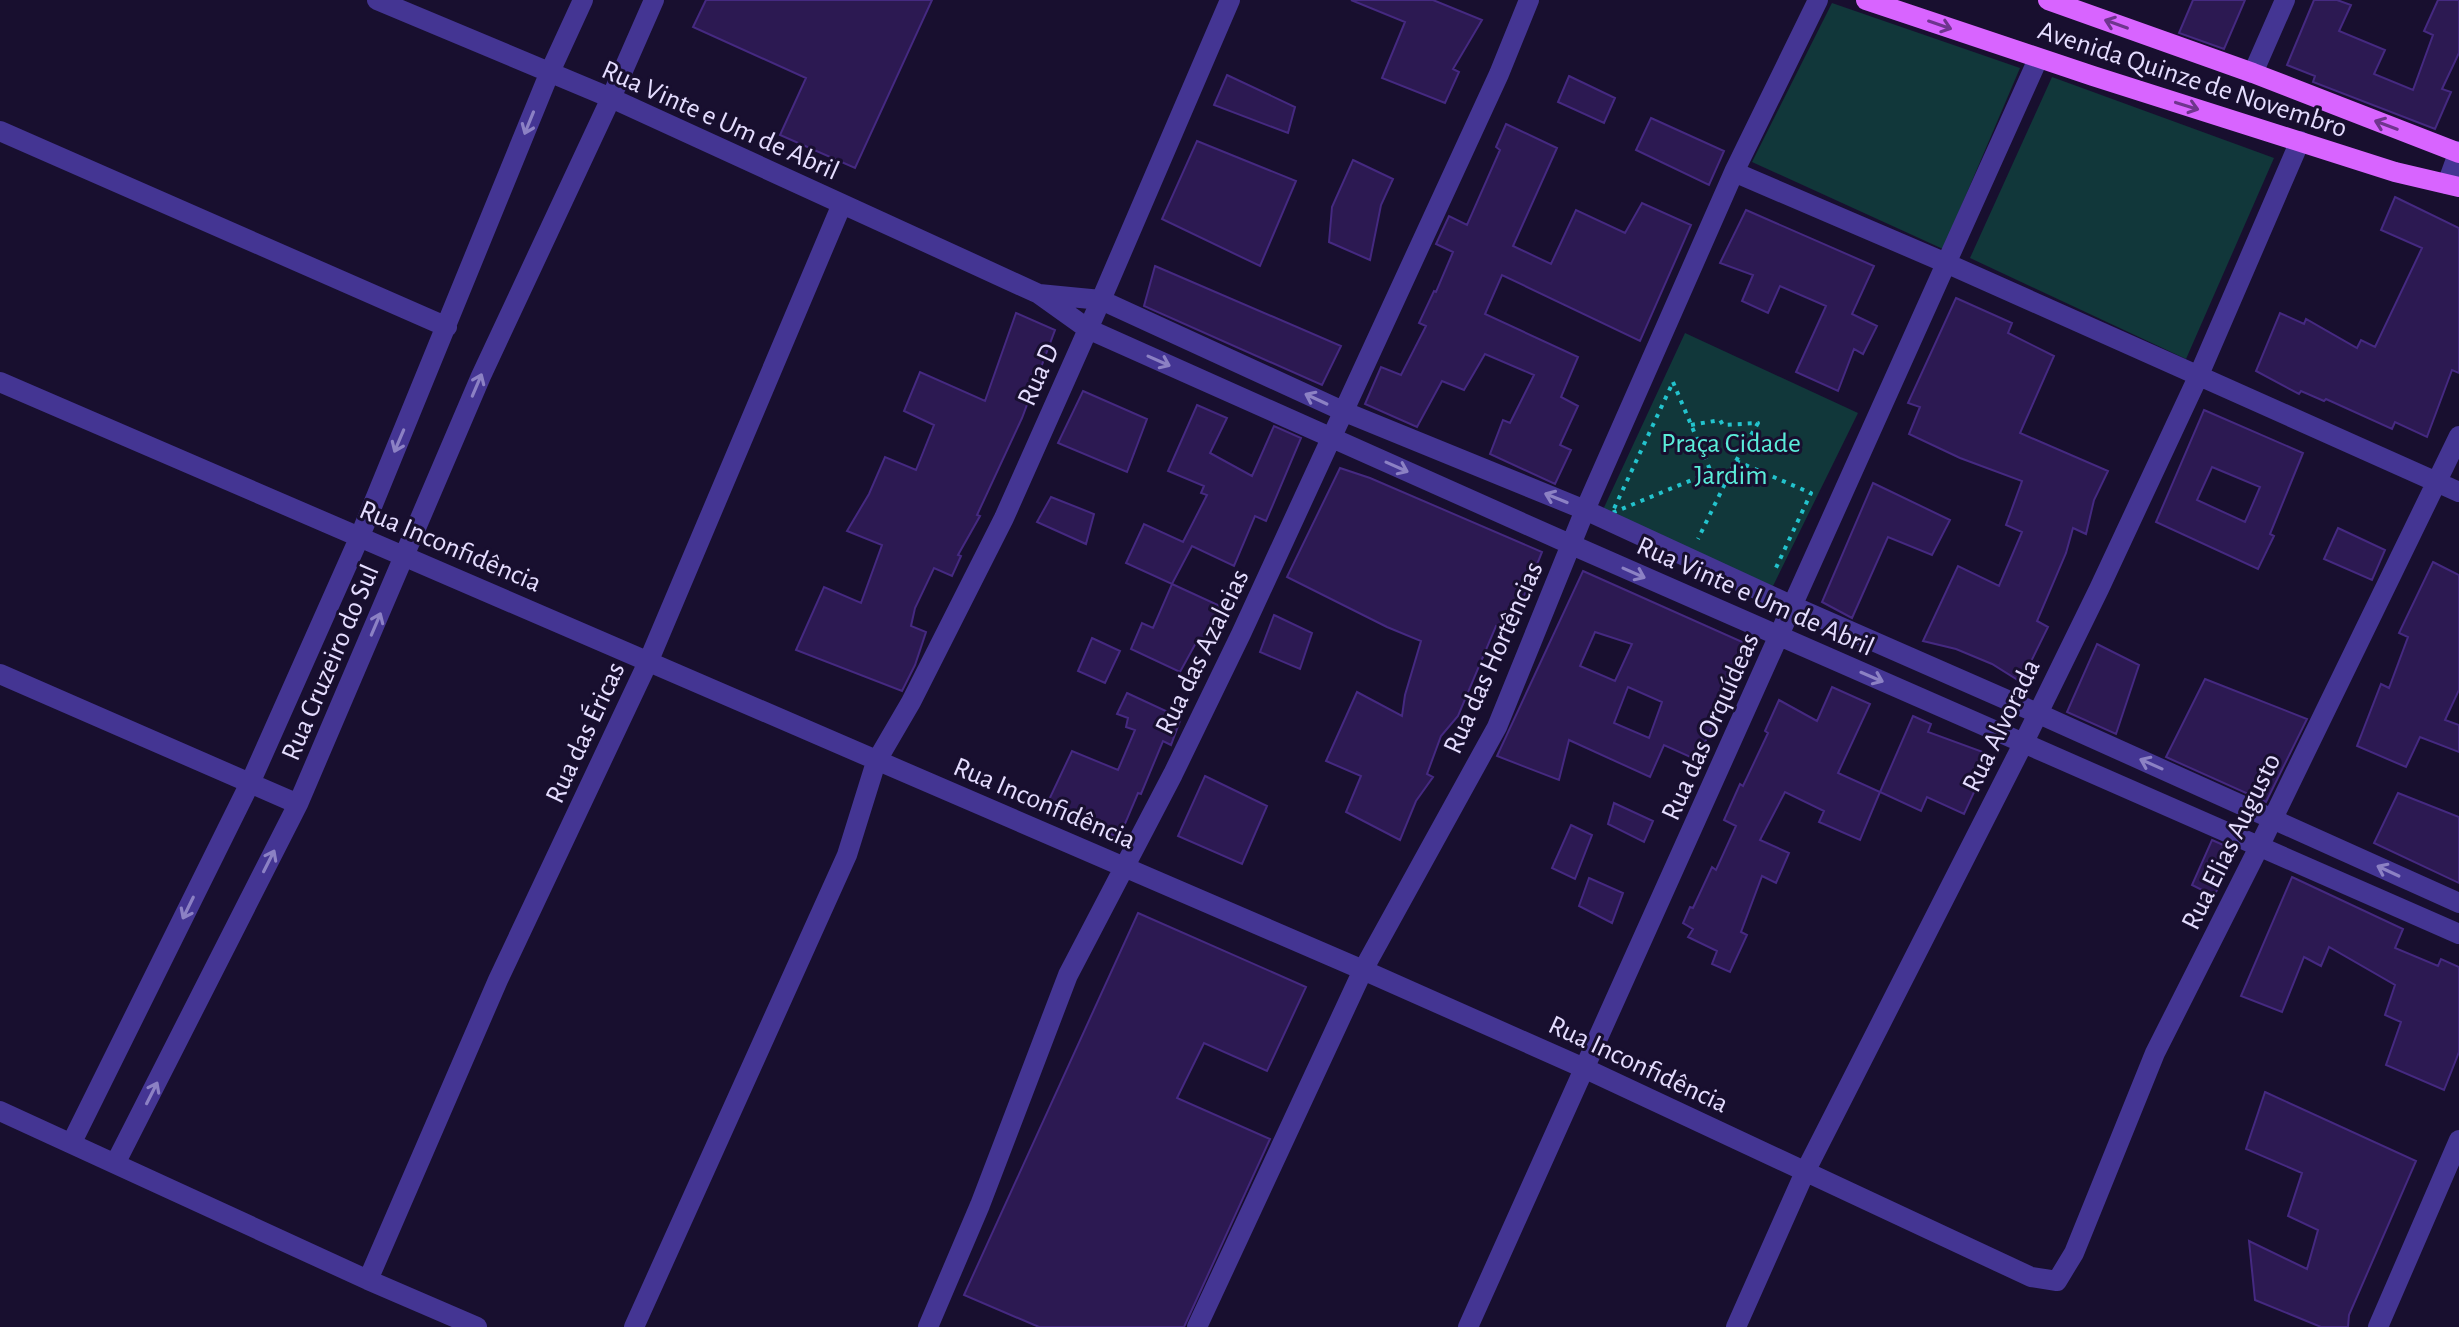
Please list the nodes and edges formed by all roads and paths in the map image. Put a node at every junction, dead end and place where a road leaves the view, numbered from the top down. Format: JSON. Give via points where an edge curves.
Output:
{"nodes":[{"id":1,"x":377,"y":0,"type":"edge"},
{"id":2,"x":583,"y":0,"type":"edge"},
{"id":3,"x":654,"y":0,"type":"edge"},
{"id":4,"x":1230,"y":0,"type":"edge"},
{"id":5,"x":1529,"y":0,"type":"edge"},
{"id":6,"x":1818,"y":0,"type":"edge"},
{"id":7,"x":1866,"y":0,"type":"edge"},
{"id":8,"x":2048,"y":0,"type":"edge"},
{"id":9,"x":2285,"y":0,"type":"edge"},
{"id":10,"x":2038,"y":59,"type":"junction"},
{"id":11,"x":2253,"y":73,"type":"junction"},
{"id":12,"x":549,"y":74,"type":"junction"},
{"id":13,"x":611,"y":98,"type":"junction"},
{"id":14,"x":0,"y":131,"type":"edge"},
{"id":15,"x":2300,"y":141,"type":"junction"},
{"id":16,"x":2459,"y":152,"type":"edge"},
{"id":17,"x":1734,"y":172,"type":"junction"},
{"id":18,"x":2453,"y":185,"type":"edge"},
{"id":19,"x":842,"y":204,"type":"junction"},
{"id":20,"x":1946,"y":263,"type":"junction"},
{"id":21,"x":1039,"y":294,"type":"junction"},
{"id":22,"x":1101,"y":300,"type":"junction"},
{"id":23,"x":447,"y":327,"type":"junction"},
{"id":24,"x":1088,"y":329,"type":"junction"},
{"id":25,"x":2198,"y":377,"type":"junction"},
{"id":26,"x":0,"y":382,"type":"edge"},
{"id":27,"x":1345,"y":412,"type":"junction"},
{"id":28,"x":1691,"y":425,"type":"junction"},
{"id":29,"x":2459,"y":436,"type":"edge"},
{"id":30,"x":1333,"y":438,"type":"junction"},
{"id":31,"x":1736,"y":461,"type":"junction"},
{"id":32,"x":1711,"y":472,"type":"junction"},
{"id":33,"x":1727,"y":479,"type":"junction"},
{"id":34,"x":2437,"y":482,"type":"junction"},
{"id":35,"x":2459,"y":492,"type":"edge"},
{"id":36,"x":1585,"y":510,"type":"junction"},
{"id":37,"x":360,"y":536,"type":"junction"},
{"id":38,"x":1572,"y":545,"type":"junction"},
{"id":39,"x":1694,"y":548,"type":"dead end"},
{"id":40,"x":405,"y":557,"type":"junction"},
{"id":41,"x":1770,"y":579,"type":"dead end"},
{"id":42,"x":1793,"y":606,"type":"junction"},
{"id":43,"x":1779,"y":637,"type":"junction"},
{"id":44,"x":649,"y":660,"type":"junction"},
{"id":45,"x":0,"y":674,"type":"edge"},
{"id":46,"x":2037,"y":713,"type":"junction"},
{"id":47,"x":2024,"y":742,"type":"junction"},
{"id":48,"x":876,"y":762,"type":"junction"},
{"id":49,"x":251,"y":781,"type":"junction"},
{"id":50,"x":298,"y":804,"type":"junction"},
{"id":51,"x":2273,"y":818,"type":"junction"},
{"id":52,"x":2260,"y":845,"type":"junction"},
{"id":53,"x":1124,"y":866,"type":"junction"},
{"id":54,"x":2459,"y":903,"type":"edge"},
{"id":55,"x":2459,"y":934,"type":"edge"},
{"id":56,"x":1363,"y":970,"type":"junction"},
{"id":57,"x":1586,"y":1069,"type":"junction"},
{"id":58,"x":0,"y":1111,"type":"edge"},
{"id":59,"x":2459,"y":1140,"type":"edge"},
{"id":60,"x":72,"y":1142,"type":"junction"},
{"id":61,"x":116,"y":1162,"type":"junction"},
{"id":62,"x":1805,"y":1172,"type":"junction"},
{"id":63,"x":2060,"y":1275,"type":"joint"},
{"id":64,"x":368,"y":1280,"type":"junction"},
{"id":65,"x":477,"y":1327,"type":"edge"},
{"id":66,"x":634,"y":1327,"type":"edge"},
{"id":67,"x":928,"y":1327,"type":"edge"},
{"id":68,"x":1197,"y":1327,"type":"edge"},
{"id":69,"x":1468,"y":1327,"type":"edge"},
{"id":70,"x":1736,"y":1327,"type":"edge"},
{"id":71,"x":2378,"y":1327,"type":"edge"}],
"edges":[{"from":1,"to":12,"type":"street","name":"Rua Vinte e Um de Abril"},
{"from":2,"to":12,"type":"street","name":"Rua Cruzeiro do Sul"},
{"from":3,"to":13,"type":"street","name":"Rua Cruzeiro do Sul"},
{"from":4,"to":22,"type":"street","name":"Rua D"},
{"from":5,"to":27,"type":"street","name":"Rua das Azaleias"},
{"from":6,"to":17,"type":"street","name":"Rua das Hortências"},
{"from":7,"to":10,"type":"main road","name":"Avenida Quinze de Novembro","one_way":true},
{"from":11,"to":8,"type":"main road","name":"Avenida Quinze de Novembro","one_way":true},
{"from":9,"to":11,"type":"street"},
{"from":10,"to":15,"type":"main road","name":"Avenida Quinze de Novembro","one_way":true},
{"from":10,"to":20,"type":"street","name":"Rua das Orquídeas"},
{"from":16,"to":11,"type":"main road","name":"Avenida Quinze de Novembro","one_way":true},
{"from":12,"to":13,"type":"street","name":"Rua Vinte e Um de Abril"},
{"from":12,"to":23,"type":"street","name":"Rua Cruzeiro do Sul","one_way":true},
{"from":13,"to":19,"type":"street","name":"Rua Vinte e Um de Abril"},
{"from":40,"to":13,"type":"street","name":"Rua Cruzeiro do Sul","one_way":true,"via":[[481,376]]},
{"from":14,"to":23,"type":"street"},
{"from":15,"to":18,"type":"main road","name":"Avenida Quinze de Novembro"},
{"from":15,"to":25,"type":"street","name":"Rua Alvorada"},
{"from":16,"to":18,"type":"street"},
{"from":17,"to":20,"type":"street"},
{"from":17,"to":36,"type":"street","name":"Rua das Hortências"},
{"from":19,"to":21,"type":"street","name":"Rua Vinte e Um de Abril"},
{"from":19,"to":44,"type":"street","name":"Rua das Éricas"},
{"from":20,"to":25,"type":"street"},
{"from":20,"to":42,"type":"street","name":"Rua das Orquídeas"},
{"from":21,"to":22,"type":"street","name":"Rua Vinte e Um de Abril"},
{"from":21,"to":24,"type":"street","name":"Rua Vinte e Um de Abril"},
{"from":22,"to":24,"type":"street","name":"Rua D"},
{"from":27,"to":22,"type":"street","name":"Rua Vinte e Um de Abril","one_way":true},
{"from":23,"to":37,"type":"street","name":"Rua Cruzeiro do Sul","one_way":true},
{"from":24,"to":30,"type":"street","name":"Rua Vinte e Um de Abril","one_way":true},
{"from":24,"to":48,"type":"street","name":"Rua D","via":[[1004,518]]},
{"from":25,"to":34,"type":"street"},
{"from":25,"to":46,"type":"street","name":"Rua Alvorada"},
{"from":26,"to":37,"type":"street","name":"Rua Inconfidência"},
{"from":27,"to":30,"type":"street","name":"Rua das Azaleias"},
{"from":36,"to":27,"type":"street","name":"Rua Vinte e Um de Abril","one_way":true},
{"from":28,"to":31,"type":"path","via":[[1720,420],[1723,425],[1758,423]]},
{"from":28,"to":32,"type":"path"},
{"from":28,"to":32,"type":"path","via":[[1673,382],[1612,513]]},
{"from":29,"to":34,"type":"street","name":"Rua Elias Augusto"},
{"from":30,"to":38,"type":"street","name":"Rua Vinte e Um de Abril","one_way":true},
{"from":30,"to":53,"type":"street","name":"Rua das Azaleias"},
{"from":31,"to":33,"type":"path"},
{"from":31,"to":41,"type":"path","via":[[1811,493]]},
{"from":32,"to":33,"type":"path"},
{"from":33,"to":39,"type":"path"},
{"from":34,"to":35,"type":"street"},
{"from":34,"to":51,"type":"street","name":"Rua Elias Augusto"},
{"from":36,"to":38,"type":"street","name":"Rua das Hortências"},
{"from":36,"to":42,"type":"street","name":"Rua Vinte e Um de Abril"},
{"from":37,"to":40,"type":"street","name":"Rua Inconfidência"},
{"from":37,"to":49,"type":"street","name":"Rua Cruzeiro do Sul"},
{"from":38,"to":43,"type":"street","name":"Rua Vinte e Um de Abril","one_way":true},
{"from":38,"to":56,"type":"street","name":"Rua das Hortências","via":[[1497,727]]},
{"from":40,"to":44,"type":"street","name":"Rua Inconfidência"},
{"from":50,"to":40,"type":"street","name":"Rua Cruzeiro do Sul","one_way":true},
{"from":42,"to":43,"type":"street","name":"Rua das Orquídeas"},
{"from":42,"to":46,"type":"street","name":"Rua Vinte e Um de Abril"},
{"from":43,"to":47,"type":"street","name":"Rua Vinte e Um de Abril","one_way":true},
{"from":43,"to":57,"type":"street","name":"Rua das Orquídeas"},
{"from":44,"to":48,"type":"street","name":"Rua Inconfidência"},
{"from":44,"to":64,"type":"street","name":"Rua das Éricas","via":[[498,980]]},
{"from":45,"to":49,"type":"street"},
{"from":46,"to":47,"type":"street","name":"Rua Alvorada"},
{"from":51,"to":46,"type":"street","name":"Rua Vinte e Um de Abril","one_way":true},
{"from":47,"to":52,"type":"street","name":"Rua Vinte e Um de Abril"},
{"from":47,"to":62,"type":"street","name":"Rua Alvorada"},
{"from":48,"to":53,"type":"street","name":"Rua Inconfidência"},
{"from":48,"to":66,"type":"street","name":"Rua D","via":[[847,855]]},
{"from":49,"to":50,"type":"street"},
{"from":49,"to":60,"type":"street","name":"Rua Cruzeiro do Sul","one_way":true},
{"from":61,"to":50,"type":"street","name":"Rua Cruzeiro do Sul","one_way":true},
{"from":51,"to":52,"type":"street","name":"Rua Elias Augusto"},
{"from":54,"to":51,"type":"street","name":"Rua Vinte e Um de Abril","one_way":true},
{"from":52,"to":55,"type":"street","name":"Rua Vinte e Um de Abril"},
{"from":52,"to":63,"type":"street","name":"Rua Elias Augusto","via":[[2155,1053],[2074,1253]]},
{"from":53,"to":56,"type":"street","name":"Rua Inconfidência"},
{"from":53,"to":67,"type":"street","name":"Rua das Azaleias","via":[[1068,975]]},
{"from":56,"to":57,"type":"street","name":"Rua Inconfidência"},
{"from":56,"to":68,"type":"street","name":"Rua das Hortências"},
{"from":57,"to":62,"type":"street","name":"Rua Inconfidência"},
{"from":57,"to":69,"type":"street","name":"Rua das Orquídeas"},
{"from":58,"to":60,"type":"street"},
{"from":59,"to":71,"type":"street"},
{"from":60,"to":61,"type":"street"},
{"from":61,"to":64,"type":"street"},
{"from":62,"to":63,"type":"street","name":"Rua Inconfidência","via":[[2031,1277],[2057,1281]]},
{"from":62,"to":70,"type":"street","name":"Rua Alvorada"},
{"from":64,"to":65,"type":"street"}]}
